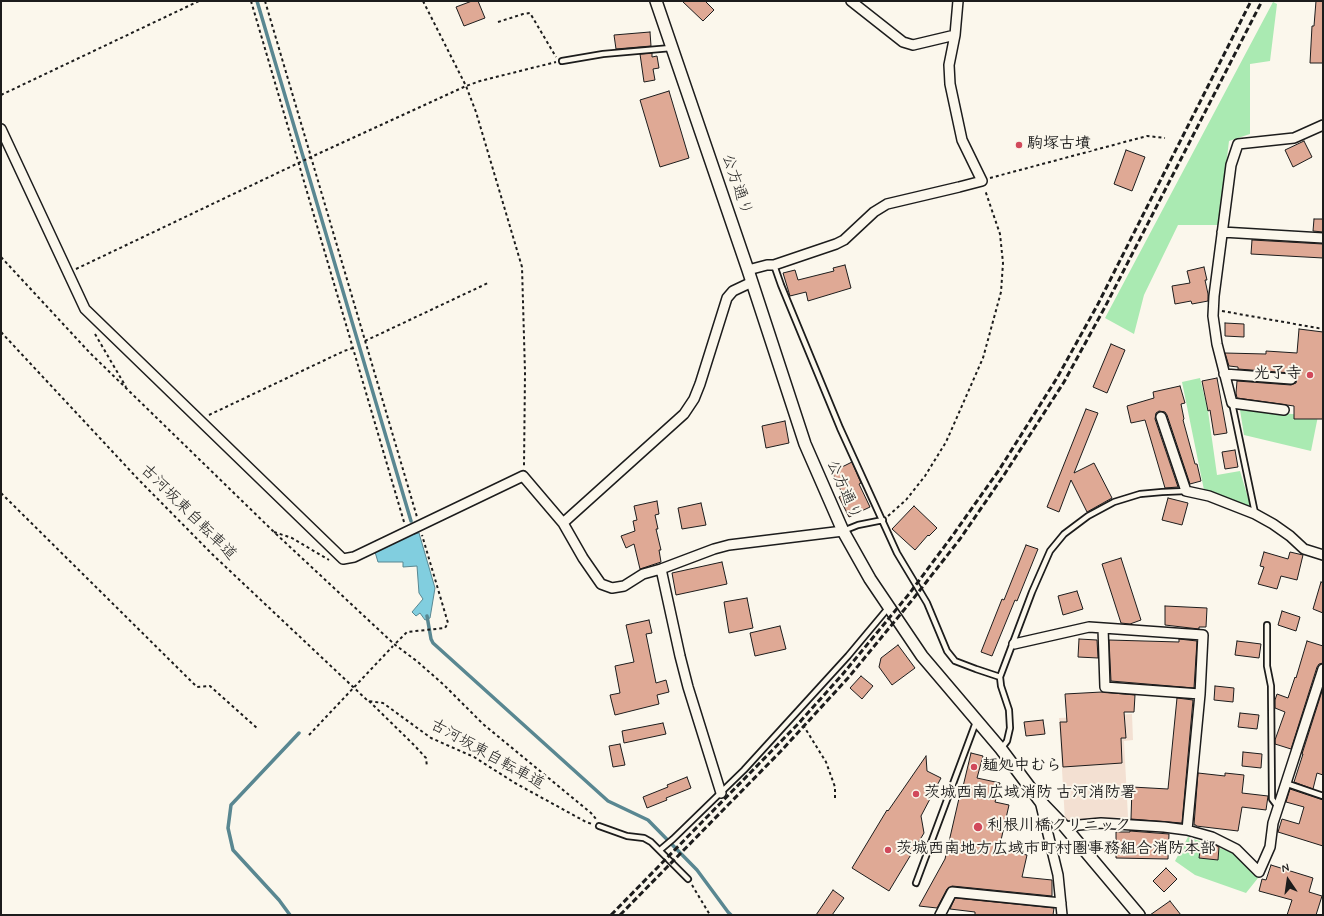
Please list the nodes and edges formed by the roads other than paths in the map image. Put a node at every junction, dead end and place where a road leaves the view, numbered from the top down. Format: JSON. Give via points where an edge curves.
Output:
{"nodes":[{"id":1,"x":656,"y":1,"type":"edge"},
{"id":2,"x":851,"y":1,"type":"edge"},
{"id":3,"x":958,"y":1,"type":"edge"},
{"id":4,"x":955,"y":35,"type":"junction"},
{"id":5,"x":671,"y":48,"type":"junction"},
{"id":6,"x":562,"y":61,"type":"road end"},
{"id":7,"x":1323,"y":125,"type":"edge"},
{"id":8,"x":1,"y":129,"type":"edge"},
{"id":9,"x":1222,"y":232,"type":"junction"},
{"id":10,"x":1323,"y":238,"type":"edge"},
{"id":11,"x":774,"y":265,"type":"junction"},
{"id":12,"x":748,"y":270,"type":"junction"},
{"id":13,"x":752,"y":282,"type":"junction"},
{"id":14,"x":1224,"y":374,"type":"junction"},
{"id":15,"x":1291,"y":378,"type":"dead end"},
{"id":16,"x":1232,"y":403,"type":"junction"},
{"id":17,"x":1284,"y":410,"type":"dead end"},
{"id":18,"x":1161,"y":417,"type":"dead end"},
{"id":19,"x":1186,"y":492,"type":"junction"},
{"id":20,"x":1255,"y":514,"type":"junction"},
{"id":21,"x":883,"y":520,"type":"junction"},
{"id":22,"x":563,"y":523,"type":"junction"},
{"id":23,"x":843,"y":531,"type":"junction"},
{"id":24,"x":1323,"y":555,"type":"edge"},
{"id":25,"x":661,"y":569,"type":"junction"},
{"id":26,"x":889,"y":607,"type":"junction"},
{"id":27,"x":1267,"y":625,"type":"dead end"},
{"id":28,"x":1103,"y":628,"type":"junction"},
{"id":29,"x":1014,"y":644,"type":"junction"},
{"id":30,"x":1323,"y":669,"type":"edge"},
{"id":31,"x":1000,"y":677,"type":"junction"},
{"id":32,"x":1200,"y":694,"type":"junction"},
{"id":33,"x":976,"y":721,"type":"junction"},
{"id":34,"x":1001,"y":750,"type":"junction"},
{"id":35,"x":1285,"y":783,"type":"junction"},
{"id":36,"x":721,"y":793,"type":"junction"},
{"id":37,"x":1323,"y":796,"type":"edge"},
{"id":38,"x":1040,"y":801,"type":"junction"},
{"id":39,"x":1279,"y":808,"type":"junction"},
{"id":40,"x":599,"y":826,"type":"road end"},
{"id":41,"x":1065,"y":827,"type":"junction"},
{"id":42,"x":1187,"y":830,"type":"junction"},
{"id":43,"x":662,"y":848,"type":"junction"},
{"id":44,"x":688,"y":879,"type":"road end"},
{"id":45,"x":916,"y":883,"type":"dead end"},
{"id":46,"x":1061,"y":903,"type":"junction"},
{"id":47,"x":940,"y":915,"type":"edge"},
{"id":48,"x":1062,"y":915,"type":"edge"},
{"id":49,"x":1139,"y":915,"type":"edge"}],
"edges":[{"from":1,"to":5,"type":"street","name":"公方通り"},
{"from":2,"to":4,"type":"street","via":[[903,42],[913,45]]},
{"from":3,"to":4,"type":"street"},
{"from":4,"to":11,"type":"street","via":[[949,66],[950,84],[962,140],[982,181],[887,204],[874,212],[844,240]]},
{"from":5,"to":6,"type":"lane","via":[[603,54]]},
{"from":5,"to":12,"type":"street","name":"公方通り"},
{"from":7,"to":9,"type":"street","via":[[1294,138],[1238,144],[1231,165]]},
{"from":8,"to":22,"type":"street","via":[[85,309],[344,560],[523,476]]},
{"from":9,"to":10,"type":"street"},
{"from":9,"to":14,"type":"street","via":[[1213,309],[1216,344]]},
{"from":11,"to":12,"type":"street"},
{"from":11,"to":21,"type":"lane","via":[[840,428]]},
{"from":12,"to":13,"type":"street","name":"公方通り"},
{"from":13,"to":22,"type":"street","via":[[733,291],[727,298],[700,384],[684,414]]},
{"from":13,"to":23,"type":"street","name":"公方通り","via":[[805,444]]},
{"from":14,"to":15,"type":"street"},
{"from":14,"to":16,"type":"street"},
{"from":16,"to":17,"type":"street"},
{"from":16,"to":20,"type":"lane"},
{"from":18,"to":19,"type":"street"},
{"from":19,"to":20,"type":"street","via":[[1209,496]]},
{"from":19,"to":29,"type":"lane","via":[[1140,494],[1114,502],[1088,516],[1064,534],[1050,550]]},
{"from":20,"to":24,"type":"street","via":[[1290,536],[1304,549]]},
{"from":21,"to":23,"type":"lane"},
{"from":21,"to":31,"type":"lane","via":[[897,553],[927,604],[947,651],[955,660]]},
{"from":22,"to":25,"type":"street","via":[[601,584],[612,588],[624,586],[643,574]]},
{"from":23,"to":25,"type":"street","via":[[728,545]]},
{"from":23,"to":26,"type":"street","name":"公方通り"},
{"from":25,"to":36,"type":"street","via":[[688,687]]},
{"from":26,"to":33,"type":"street","name":"公方通り","via":[[922,656]]},
{"from":26,"to":36,"type":"lane","via":[[796,714]]},
{"from":27,"to":39,"type":"lane","via":[[1271,686],[1272,799]]},
{"from":28,"to":29,"type":"street","via":[[1089,627]]},
{"from":28,"to":32,"type":"street","via":[[1105,687]]},
{"from":28,"to":32,"type":"street","via":[[1203,635]]},
{"from":29,"to":31,"type":"lane"},
{"from":30,"to":35,"type":"street"},
{"from":31,"to":34,"type":"lane","via":[[1010,722],[1007,741]]},
{"from":32,"to":42,"type":"street"},
{"from":33,"to":34,"type":"street","name":"公方通り"},
{"from":33,"to":45,"type":"lane"},
{"from":34,"to":38,"type":"street","name":"公方通り"},
{"from":35,"to":37,"type":"lane"},
{"from":35,"to":39,"type":"street"},
{"from":36,"to":43,"type":"lane"},
{"from":38,"to":41,"type":"street","name":"公方通り"},
{"from":38,"to":46,"type":"street","via":[[1058,875]]},
{"from":39,"to":42,"type":"street","via":[[1273,823],[1270,847],[1260,872],[1236,850],[1212,837]]},
{"from":40,"to":43,"type":"lane","via":[[627,836],[644,838]]},
{"from":41,"to":42,"type":"street","via":[[1101,823]]},
{"from":41,"to":49,"type":"street","name":"公方通り"},
{"from":43,"to":44,"type":"lane"},
{"from":46,"to":47,"type":"street","via":[[952,892]]},
{"from":46,"to":48,"type":"street"}]}
